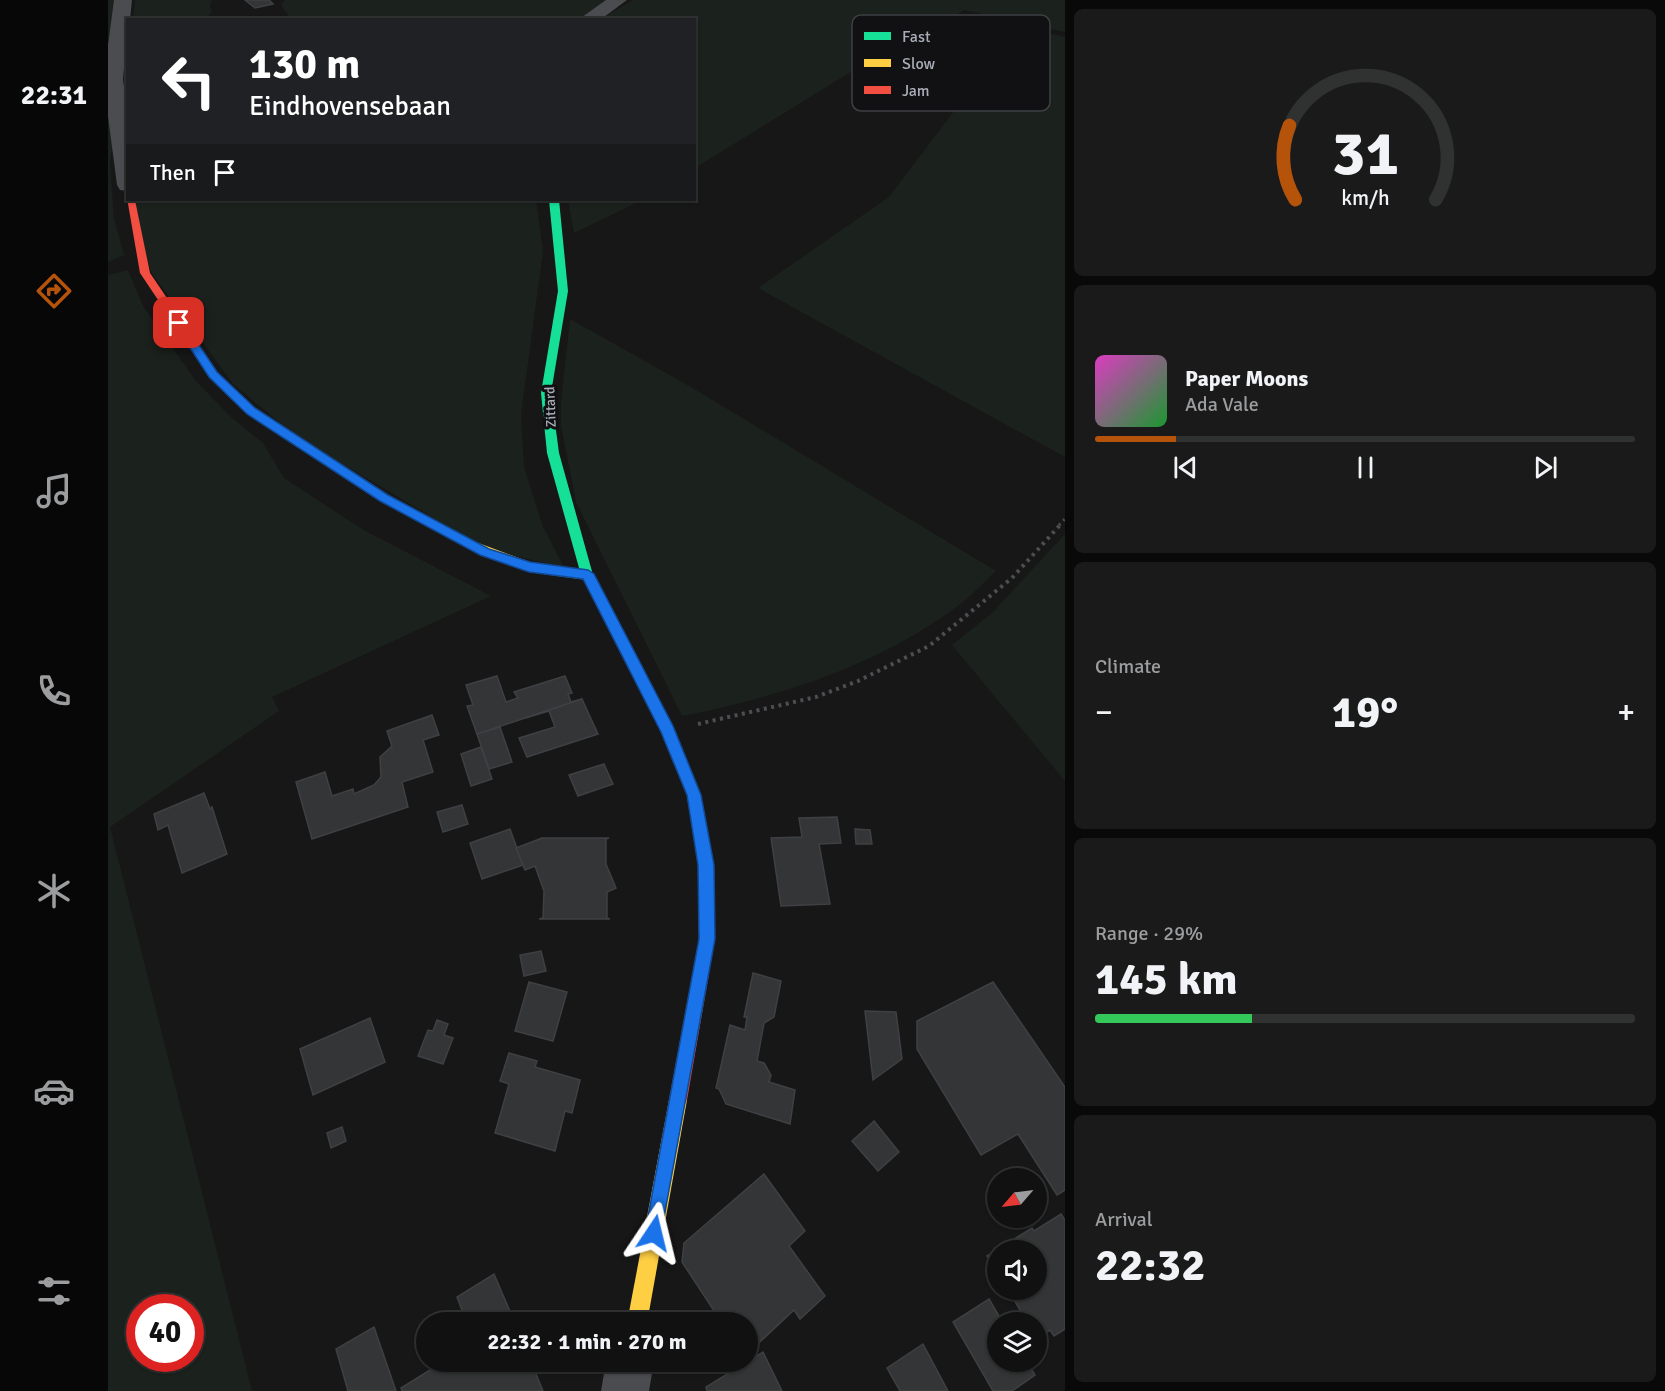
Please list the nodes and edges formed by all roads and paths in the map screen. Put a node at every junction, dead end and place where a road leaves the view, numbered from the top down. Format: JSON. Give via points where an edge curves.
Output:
{"nodes":[{"id":1,"x":123,"y":0,"type":"edge"},
{"id":2,"x":618,"y":0,"type":"edge"},
{"id":3,"x":590,"y":18,"type":"edge"},
{"id":4,"x":126,"y":171,"type":"edge"},
{"id":5,"x":130,"y":201,"type":"edge"},
{"id":6,"x":554,"y":201,"type":"edge"},
{"id":7,"x":1065,"y":519,"type":"edge"},
{"id":8,"x":588,"y":574,"type":"junction"},
{"id":9,"x":668,"y":731,"type":"junction"},
{"id":10,"x":640,"y":1312,"type":"edge"},
{"id":11,"x":628,"y":1372,"type":"edge"},
{"id":12,"x":625,"y":1391,"type":"edge"}],
"edges":[{"from":1,"to":4,"type":"street","via":[[113,80]]},
{"from":2,"to":3,"type":"street"},
{"from":5,"to":8,"type":"street","via":[[146,273],[213,374],[251,411],[384,498],[485,552],[529,567]]},
{"from":6,"to":8,"type":"street","name":"Zittard","via":[[563,291],[546,393],[553,453]]},
{"from":7,"to":9,"type":"path","via":[[1012,578],[929,646],[816,697]]},
{"from":8,"to":9,"type":"street","name":"Zittard"},
{"from":9,"to":10,"type":"street","name":"Zittard","via":[[694,795],[706,865],[707,939]]},
{"from":11,"to":12,"type":"street"}]}
